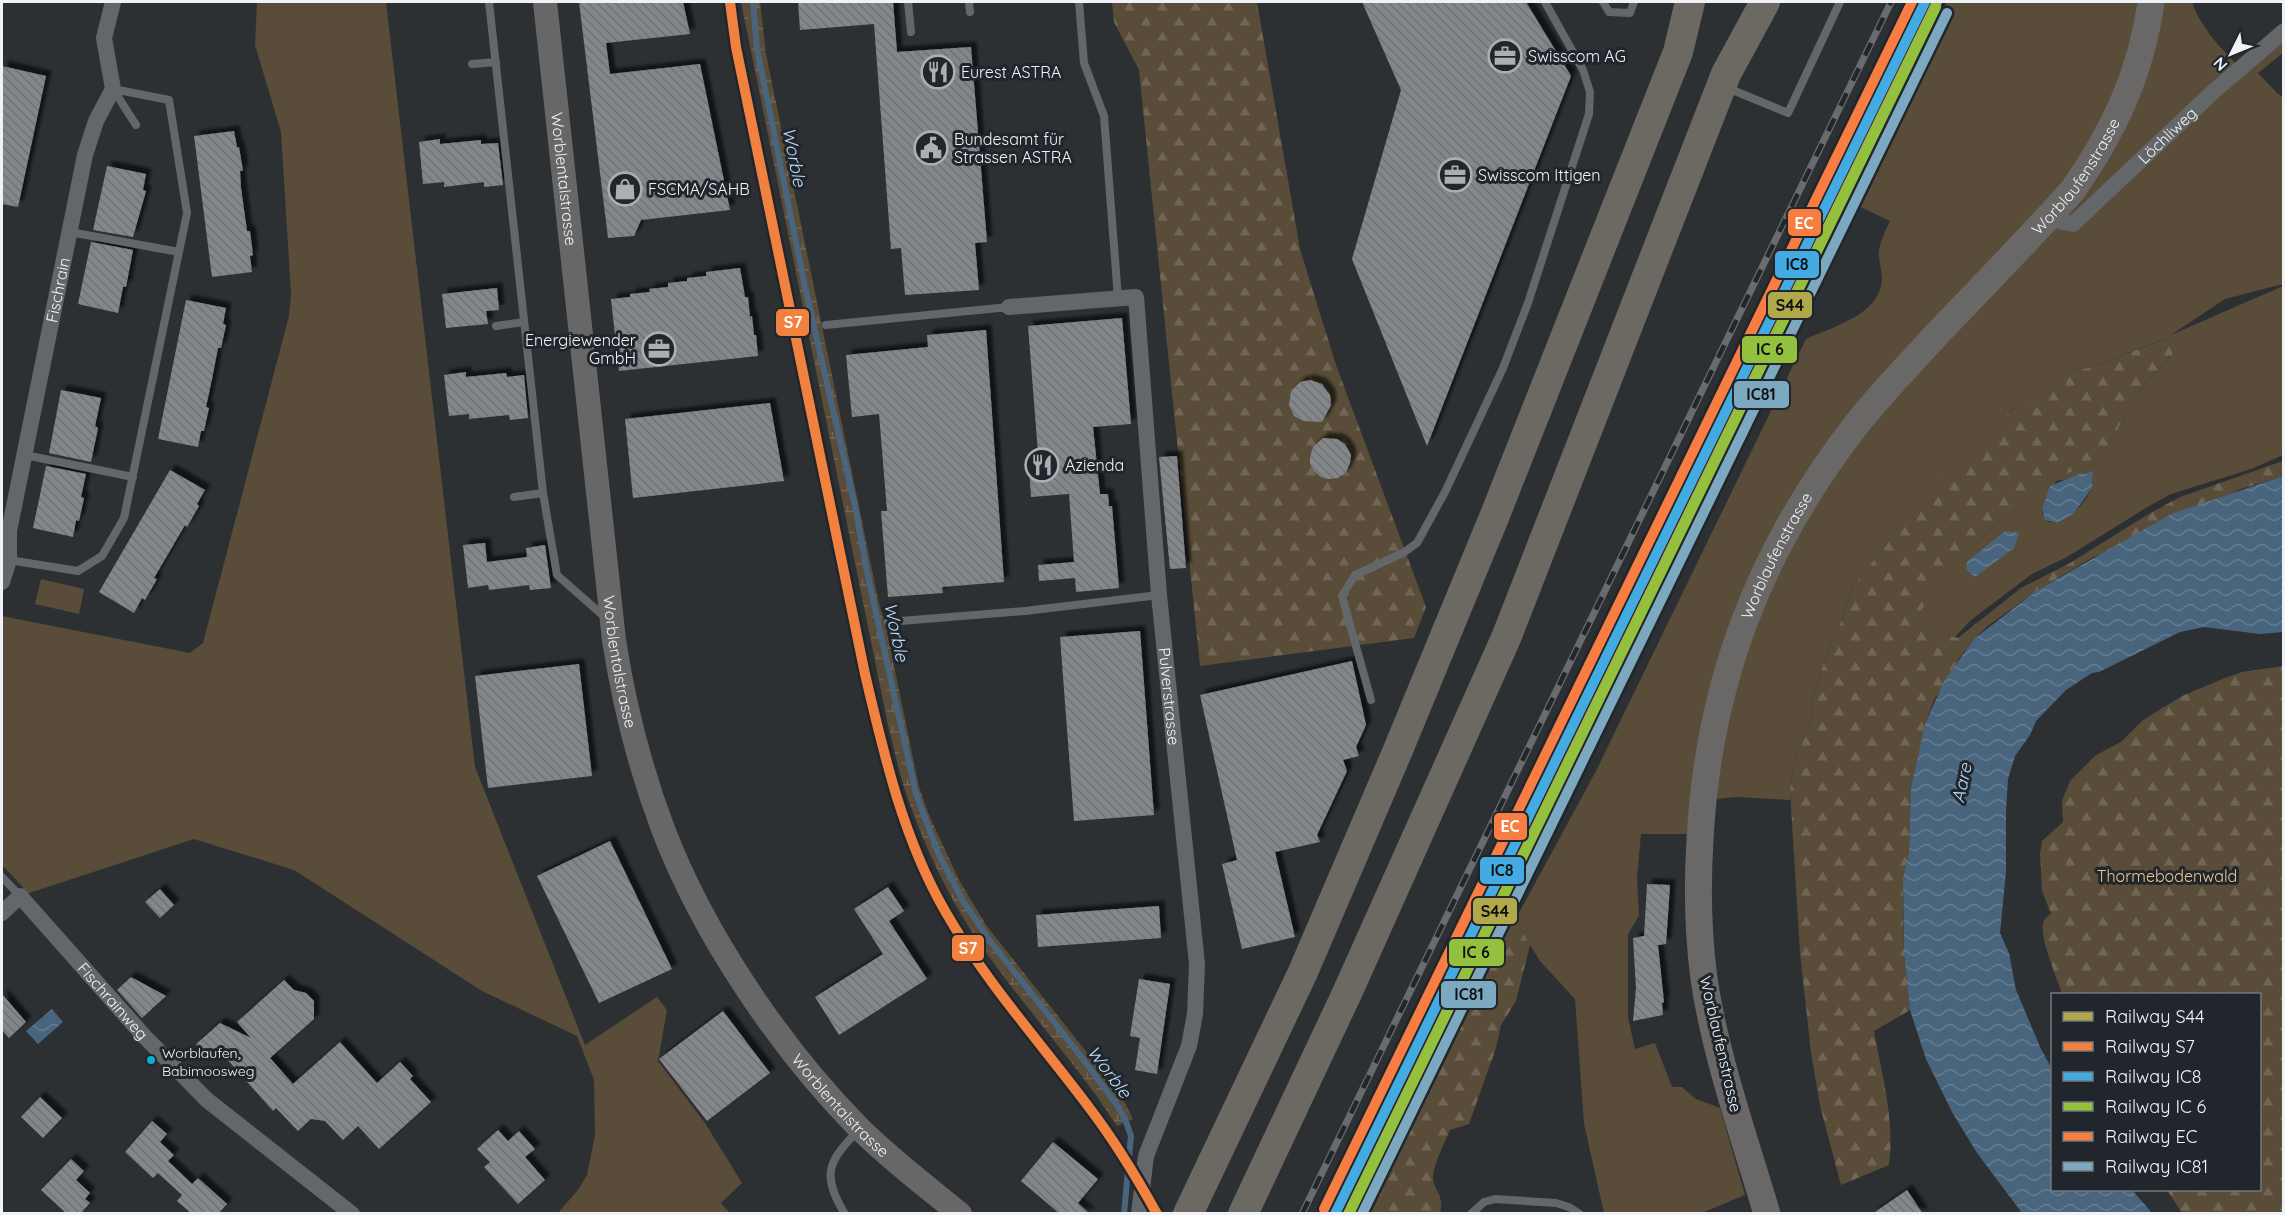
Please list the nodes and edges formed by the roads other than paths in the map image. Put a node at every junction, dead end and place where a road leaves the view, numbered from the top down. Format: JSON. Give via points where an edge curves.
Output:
{"nodes":[{"id":1,"x":113,"y":2,"type":"edge"},
{"id":2,"x":489,"y":2,"type":"edge"},
{"id":3,"x":545,"y":2,"type":"edge"},
{"id":4,"x":908,"y":2,"type":"edge"},
{"id":5,"x":969,"y":2,"type":"edge"},
{"id":6,"x":1079,"y":2,"type":"edge"},
{"id":7,"x":1545,"y":2,"type":"edge"},
{"id":8,"x":1603,"y":2,"type":"edge"},
{"id":9,"x":1634,"y":2,"type":"edge"},
{"id":10,"x":1690,"y":2,"type":"edge"},
{"id":11,"x":1706,"y":2,"type":"edge"},
{"id":12,"x":1742,"y":2,"type":"edge"},
{"id":13,"x":1765,"y":2,"type":"edge"},
{"id":14,"x":1840,"y":2,"type":"edge"},
{"id":15,"x":2151,"y":2,"type":"edge"},
{"id":16,"x":970,"y":12,"type":"dead end"},
{"id":17,"x":2283,"y":31,"type":"edge"},
{"id":18,"x":911,"y":32,"type":"dead end"},
{"id":19,"x":1677,"y":52,"type":"junction"},
{"id":20,"x":496,"y":62,"type":"junction"},
{"id":21,"x":472,"y":64,"type":"dead end"},
{"id":22,"x":1723,"y":79,"type":"junction"},
{"id":23,"x":113,"y":89,"type":"junction"},
{"id":24,"x":136,"y":125,"type":"dead end"},
{"id":25,"x":2052,"y":213,"type":"junction"},
{"id":26,"x":70,"y":232,"type":"junction"},
{"id":27,"x":179,"y":252,"type":"junction"},
{"id":28,"x":1118,"y":298,"type":"junction"},
{"id":29,"x":1009,"y":308,"type":"joint"},
{"id":30,"x":524,"y":322,"type":"junction"},
{"id":31,"x":826,"y":325,"type":"dead end"},
{"id":32,"x":496,"y":326,"type":"dead end"},
{"id":33,"x":25,"y":455,"type":"junction"},
{"id":34,"x":133,"y":477,"type":"junction"},
{"id":35,"x":543,"y":493,"type":"junction"},
{"id":36,"x":514,"y":497,"type":"dead end"},
{"id":37,"x":9,"y":560,"type":"junction"},
{"id":38,"x":2,"y":582,"type":"edge"},
{"id":39,"x":1159,"y":595,"type":"junction"},
{"id":40,"x":888,"y":622,"type":"dead end"},
{"id":41,"x":612,"y":623,"type":"junction"},
{"id":42,"x":1371,"y":700,"type":"dead end"},
{"id":43,"x":2,"y":878,"type":"edge"},
{"id":44,"x":20,"y":897,"type":"junction"},
{"id":45,"x":2,"y":913,"type":"edge"},
{"id":46,"x":860,"y":1129,"type":"junction"},
{"id":47,"x":352,"y":1214,"type":"edge"},
{"id":48,"x":845,"y":1214,"type":"edge"},
{"id":49,"x":960,"y":1214,"type":"edge"},
{"id":50,"x":1140,"y":1214,"type":"edge"},
{"id":51,"x":1188,"y":1214,"type":"edge"},
{"id":52,"x":1243,"y":1214,"type":"edge"},
{"id":53,"x":1471,"y":1214,"type":"edge"},
{"id":54,"x":1580,"y":1214,"type":"edge"},
{"id":55,"x":1767,"y":1214,"type":"edge"}],
"edges":[{"from":1,"to":23,"type":"street","via":[[104,38]]},
{"from":2,"to":20,"type":"lane"},
{"from":3,"to":41,"type":"main road","name":"Worblentalstrasse"},
{"from":4,"to":18,"type":"lane"},
{"from":5,"to":16,"type":"lane"},
{"from":6,"to":28,"type":"lane","via":[[1084,63],[1104,116]]},
{"from":7,"to":42,"type":"lane","via":[[1583,70],[1590,92],[1589,114],[1528,303],[1498,379],[1444,492],[1417,543],[1403,554],[1355,574],[1342,596]]},
{"from":8,"to":9,"type":"lane","via":[[1609,12],[1630,13]]},
{"from":10,"to":19,"type":"highway"},
{"from":11,"to":19,"type":"highway"},
{"from":12,"to":22,"type":"highway"},
{"from":13,"to":22,"type":"highway"},
{"from":14,"to":22,"type":"lane","via":[[1788,113]]},
{"from":15,"to":25,"type":"main road","name":"Worblaufenstrasse","via":[[2138,66],[2123,106],[2093,160]]},
{"from":17,"to":25,"type":"street","name":"Löchliweg","via":[[2073,224],[2062,222]]},
{"from":19,"to":51,"type":"highway","via":[[1463,596],[1304,972]]},
{"from":20,"to":21,"type":"lane"},
{"from":20,"to":30,"type":"lane"},
{"from":22,"to":52,"type":"highway","via":[[1506,638]]},
{"from":23,"to":24,"type":"lane"},
{"from":23,"to":26,"type":"street","name":"Fischrain","via":[[96,121]]},
{"from":23,"to":27,"type":"lane","via":[[169,100],[187,213]]},
{"from":25,"to":55,"type":"main road","name":"Worblaufenstrasse","via":[[1895,379],[1820,474],[1758,586],[1717,708],[1704,775],[1699,933],[1717,1043]]},
{"from":26,"to":27,"type":"lane"},
{"from":26,"to":33,"type":"street","name":"Fischrain"},
{"from":27,"to":34,"type":"lane"},
{"from":28,"to":29,"type":"street"},
{"from":28,"to":39,"type":"street","name":"Pulverstrasse","via":[[1136,297]]},
{"from":29,"to":31,"type":"lane"},
{"from":30,"to":32,"type":"lane"},
{"from":30,"to":35,"type":"lane"},
{"from":33,"to":34,"type":"lane"},
{"from":33,"to":37,"type":"street","name":"Fischrain","via":[[9,531]]},
{"from":34,"to":37,"type":"lane","via":[[124,518],[102,556],[78,571]]},
{"from":35,"to":36,"type":"lane"},
{"from":35,"to":41,"type":"lane","via":[[557,575]]},
{"from":37,"to":38,"type":"street","name":"Fischrain"},
{"from":39,"to":40,"type":"lane"},
{"from":39,"to":50,"type":"street","name":"Pulverstrasse","via":[[1197,989],[1189,1046],[1146,1156]]},
{"from":41,"to":46,"type":"main road","name":"Worblentalstrasse","via":[[621,686],[638,755],[664,832],[688,884],[762,1009],[798,1058]]},
{"from":43,"to":44,"type":"lane"},
{"from":44,"to":45,"type":"street"},
{"from":44,"to":47,"type":"street","name":"Fischrainweg","via":[[207,1100]]},
{"from":46,"to":48,"type":"lane","via":[[840,1149],[830,1171],[833,1189]]},
{"from":46,"to":49,"type":"main road","name":"Worblentalstrasse"},
{"from":53,"to":54,"type":"lane","via":[[1484,1202],[1495,1199],[1556,1203]]}]}
